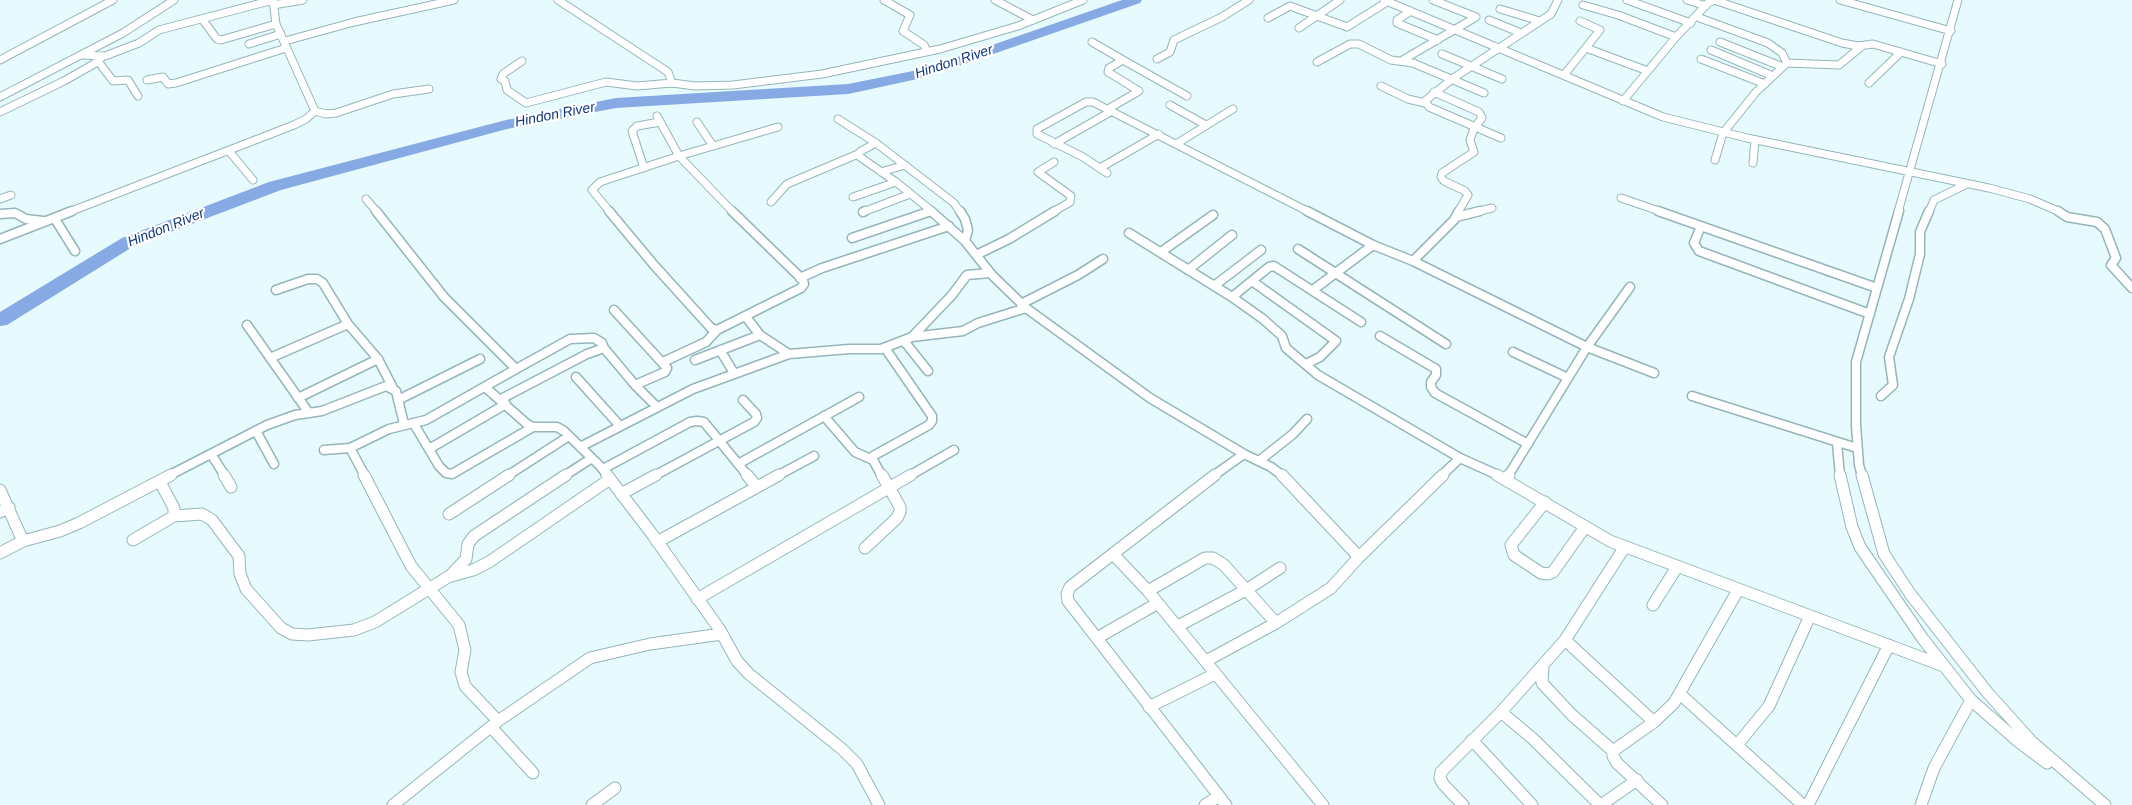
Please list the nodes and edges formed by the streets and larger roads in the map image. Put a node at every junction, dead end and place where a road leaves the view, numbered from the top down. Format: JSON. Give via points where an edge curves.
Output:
{"nodes":[{"id":1,"x":111,"y":0,"type":"edge"},
{"id":2,"x":165,"y":0,"type":"edge"},
{"id":3,"x":174,"y":0,"type":"edge"},
{"id":4,"x":302,"y":0,"type":"edge"},
{"id":5,"x":454,"y":0,"type":"edge"},
{"id":6,"x":558,"y":0,"type":"edge"},
{"id":7,"x":884,"y":0,"type":"edge"},
{"id":8,"x":995,"y":0,"type":"edge"},
{"id":9,"x":1059,"y":0,"type":"edge"},
{"id":10,"x":1083,"y":0,"type":"edge"},
{"id":11,"x":1249,"y":0,"type":"edge"},
{"id":12,"x":1340,"y":0,"type":"edge"},
{"id":13,"x":1387,"y":0,"type":"edge"},
{"id":14,"x":1433,"y":0,"type":"edge"},
{"id":15,"x":1558,"y":0,"type":"edge"},
{"id":16,"x":1687,"y":0,"type":"edge"},
{"id":17,"x":1714,"y":0,"type":"edge"},
{"id":18,"x":1840,"y":0,"type":"edge"},
{"id":19,"x":1958,"y":0,"type":"edge"},
{"id":20,"x":1631,"y":1,"type":"edge"},
{"id":21,"x":273,"y":2,"type":"edge"},
{"id":22,"x":1069,"y":5,"type":"junction"},
{"id":23,"x":1583,"y":5,"type":"dead end"},
{"id":24,"x":1706,"y":6,"type":"junction"},
{"id":25,"x":1500,"y":9,"type":"dead end"},
{"id":26,"x":1411,"y":11,"type":"junction"},
{"id":27,"x":1618,"y":15,"type":"junction"},
{"id":28,"x":1317,"y":16,"type":"junction"},
{"id":29,"x":1697,"y":17,"type":"junction"},
{"id":30,"x":1268,"y":18,"type":"dead end"},
{"id":31,"x":202,"y":19,"type":"junction"},
{"id":32,"x":1033,"y":20,"type":"junction"},
{"id":33,"x":1489,"y":20,"type":"dead end"},
{"id":34,"x":1540,"y":21,"type":"junction"},
{"id":35,"x":1580,"y":21,"type":"dead end"},
{"id":36,"x":1436,"y":22,"type":"junction"},
{"id":37,"x":1691,"y":23,"type":"junction"},
{"id":38,"x":276,"y":24,"type":"junction"},
{"id":39,"x":1300,"y":28,"type":"dead end"},
{"id":40,"x":1453,"y":30,"type":"junction"},
{"id":41,"x":1951,"y":30,"type":"junction"},
{"id":42,"x":1419,"y":33,"type":"junction"},
{"id":43,"x":1521,"y":33,"type":"junction"},
{"id":44,"x":281,"y":34,"type":"junction"},
{"id":45,"x":1676,"y":37,"type":"junction"},
{"id":46,"x":1438,"y":40,"type":"junction"},
{"id":47,"x":1092,"y":42,"type":"dead end"},
{"id":48,"x":249,"y":44,"type":"dead end"},
{"id":49,"x":285,"y":45,"type":"junction"},
{"id":50,"x":1862,"y":46,"type":"junction"},
{"id":51,"x":1498,"y":48,"type":"junction"},
{"id":52,"x":1586,"y":48,"type":"junction"},
{"id":53,"x":1711,"y":50,"type":"junction"},
{"id":54,"x":927,"y":52,"type":"junction"},
{"id":55,"x":1901,"y":52,"type":"junction"},
{"id":56,"x":1442,"y":54,"type":"dead end"},
{"id":57,"x":83,"y":55,"type":"junction"},
{"id":58,"x":100,"y":59,"type":"junction"},
{"id":59,"x":1157,"y":59,"type":"dead end"},
{"id":60,"x":0,"y":60,"type":"edge"},
{"id":61,"x":1123,"y":60,"type":"junction"},
{"id":62,"x":522,"y":61,"type":"dead end"},
{"id":63,"x":1401,"y":61,"type":"junction"},
{"id":64,"x":1317,"y":62,"type":"dead end"},
{"id":65,"x":1942,"y":64,"type":"junction"},
{"id":66,"x":1785,"y":65,"type":"junction"},
{"id":67,"x":1472,"y":66,"type":"junction"},
{"id":68,"x":1648,"y":71,"type":"junction"},
{"id":69,"x":1564,"y":76,"type":"junction"},
{"id":70,"x":1773,"y":76,"type":"junction"},
{"id":71,"x":1502,"y":78,"type":"dead end"},
{"id":72,"x":1452,"y":79,"type":"junction"},
{"id":73,"x":146,"y":80,"type":"dead end"},
{"id":74,"x":672,"y":83,"type":"junction"},
{"id":75,"x":1869,"y":83,"type":"dead end"},
{"id":76,"x":1765,"y":84,"type":"junction"},
{"id":77,"x":1381,"y":86,"type":"dead end"},
{"id":78,"x":429,"y":89,"type":"dead end"},
{"id":79,"x":0,"y":90,"type":"edge"},
{"id":80,"x":1434,"y":92,"type":"junction"},
{"id":81,"x":1484,"y":92,"type":"dead end"},
{"id":82,"x":138,"y":96,"type":"dead end"},
{"id":83,"x":1187,"y":96,"type":"dead end"},
{"id":84,"x":0,"y":97,"type":"edge"},
{"id":85,"x":1623,"y":101,"type":"junction"},
{"id":86,"x":1425,"y":103,"type":"junction"},
{"id":87,"x":1170,"y":105,"type":"dead end"},
{"id":88,"x":1110,"y":110,"type":"junction"},
{"id":89,"x":1232,"y":110,"type":"dead end"},
{"id":90,"x":314,"y":111,"type":"junction"},
{"id":91,"x":0,"y":112,"type":"edge"},
{"id":92,"x":838,"y":119,"type":"dead end"},
{"id":93,"x":697,"y":122,"type":"dead end"},
{"id":94,"x":1206,"y":125,"type":"junction"},
{"id":95,"x":778,"y":127,"type":"dead end"},
{"id":96,"x":1474,"y":128,"type":"junction"},
{"id":97,"x":1723,"y":133,"type":"junction"},
{"id":98,"x":1158,"y":134,"type":"junction"},
{"id":99,"x":1501,"y":138,"type":"dead end"},
{"id":100,"x":1755,"y":140,"type":"junction"},
{"id":101,"x":876,"y":142,"type":"junction"},
{"id":102,"x":1054,"y":144,"type":"junction"},
{"id":103,"x":1176,"y":144,"type":"junction"},
{"id":104,"x":713,"y":146,"type":"junction"},
{"id":105,"x":229,"y":151,"type":"junction"},
{"id":106,"x":858,"y":154,"type":"junction"},
{"id":107,"x":679,"y":156,"type":"junction"},
{"id":108,"x":1715,"y":160,"type":"dead end"},
{"id":109,"x":1054,"y":162,"type":"dead end"},
{"id":110,"x":1753,"y":163,"type":"dead end"},
{"id":111,"x":905,"y":165,"type":"junction"},
{"id":112,"x":644,"y":168,"type":"junction"},
{"id":113,"x":1100,"y":168,"type":"junction"},
{"id":114,"x":881,"y":172,"type":"junction"},
{"id":115,"x":1909,"y":172,"type":"junction"},
{"id":116,"x":1107,"y":173,"type":"dead end"},
{"id":117,"x":253,"y":180,"type":"dead end"},
{"id":118,"x":896,"y":182,"type":"junction"},
{"id":119,"x":1967,"y":184,"type":"junction"},
{"id":120,"x":910,"y":194,"type":"junction"},
{"id":121,"x":11,"y":196,"type":"dead end"},
{"id":122,"x":852,"y":197,"type":"dead end"},
{"id":123,"x":1621,"y":198,"type":"dead end"},
{"id":124,"x":0,"y":199,"type":"edge"},
{"id":125,"x":366,"y":199,"type":"dead end"},
{"id":126,"x":771,"y":202,"type":"dead end"},
{"id":127,"x":1492,"y":208,"type":"dead end"},
{"id":128,"x":931,"y":211,"type":"junction"},
{"id":129,"x":864,"y":212,"type":"dead end"},
{"id":130,"x":0,"y":214,"type":"edge"},
{"id":131,"x":1213,"y":215,"type":"dead end"},
{"id":132,"x":1456,"y":217,"type":"junction"},
{"id":133,"x":51,"y":220,"type":"junction"},
{"id":134,"x":949,"y":226,"type":"junction"},
{"id":135,"x":1701,"y":226,"type":"junction"},
{"id":136,"x":1130,"y":233,"type":"dead end"},
{"id":137,"x":1232,"y":235,"type":"dead end"},
{"id":138,"x":852,"y":238,"type":"dead end"},
{"id":139,"x":0,"y":239,"type":"edge"},
{"id":140,"x":966,"y":241,"type":"junction"},
{"id":141,"x":1373,"y":245,"type":"junction"},
{"id":142,"x":1298,"y":249,"type":"dead end"},
{"id":143,"x":1262,"y":250,"type":"dead end"},
{"id":144,"x":75,"y":251,"type":"dead end"},
{"id":145,"x":1161,"y":252,"type":"junction"},
{"id":146,"x":976,"y":255,"type":"junction"},
{"id":147,"x":1103,"y":259,"type":"dead end"},
{"id":148,"x":1413,"y":261,"type":"junction"},
{"id":149,"x":1188,"y":270,"type":"junction"},
{"id":150,"x":1337,"y":272,"type":"junction"},
{"id":151,"x":990,"y":273,"type":"junction"},
{"id":152,"x":800,"y":278,"type":"junction"},
{"id":153,"x":1252,"y":280,"type":"junction"},
{"id":154,"x":1214,"y":286,"type":"junction"},
{"id":155,"x":1630,"y":287,"type":"dead end"},
{"id":156,"x":1877,"y":288,"type":"junction"},
{"id":157,"x":2132,"y":288,"type":"edge"},
{"id":158,"x":276,"y":290,"type":"dead end"},
{"id":159,"x":1313,"y":290,"type":"junction"},
{"id":160,"x":1232,"y":297,"type":"junction"},
{"id":161,"x":1024,"y":306,"type":"junction"},
{"id":162,"x":614,"y":310,"type":"dead end"},
{"id":163,"x":1870,"y":314,"type":"junction"},
{"id":164,"x":746,"y":317,"type":"junction"},
{"id":165,"x":1361,"y":322,"type":"dead end"},
{"id":166,"x":348,"y":324,"type":"junction"},
{"id":167,"x":247,"y":325,"type":"dead end"},
{"id":168,"x":717,"y":330,"type":"junction"},
{"id":169,"x":760,"y":335,"type":"junction"},
{"id":170,"x":1380,"y":336,"type":"dead end"},
{"id":171,"x":908,"y":339,"type":"junction"},
{"id":172,"x":1446,"y":344,"type":"dead end"},
{"id":173,"x":1587,"y":347,"type":"junction"},
{"id":174,"x":604,"y":348,"type":"junction"},
{"id":175,"x":885,"y":348,"type":"junction"},
{"id":176,"x":720,"y":350,"type":"junction"},
{"id":177,"x":1513,"y":352,"type":"dead end"},
{"id":178,"x":789,"y":354,"type":"junction"},
{"id":179,"x":270,"y":358,"type":"junction"},
{"id":180,"x":378,"y":359,"type":"junction"},
{"id":181,"x":480,"y":359,"type":"dead end"},
{"id":182,"x":694,"y":360,"type":"dead end"},
{"id":183,"x":663,"y":362,"type":"junction"},
{"id":184,"x":1306,"y":364,"type":"junction"},
{"id":185,"x":516,"y":369,"type":"junction"},
{"id":186,"x":928,"y":371,"type":"dead end"},
{"id":187,"x":734,"y":373,"type":"junction"},
{"id":188,"x":1654,"y":373,"type":"dead end"},
{"id":189,"x":576,"y":377,"type":"dead end"},
{"id":190,"x":1568,"y":378,"type":"junction"},
{"id":191,"x":635,"y":385,"type":"junction"},
{"id":192,"x":485,"y":386,"type":"junction"},
{"id":193,"x":393,"y":388,"type":"junction"},
{"id":194,"x":1692,"y":396,"type":"dead end"},
{"id":195,"x":1881,"y":396,"type":"dead end"},
{"id":196,"x":859,"y":397,"type":"dead end"},
{"id":197,"x":298,"y":398,"type":"junction"},
{"id":198,"x":398,"y":400,"type":"junction"},
{"id":199,"x":743,"y":400,"type":"dead end"},
{"id":200,"x":503,"y":402,"type":"junction"},
{"id":201,"x":657,"y":407,"type":"junction"},
{"id":202,"x":309,"y":413,"type":"junction"},
{"id":203,"x":824,"y":416,"type":"junction"},
{"id":204,"x":1307,"y":418,"type":"dead end"},
{"id":205,"x":409,"y":424,"type":"junction"},
{"id":206,"x":620,"y":426,"type":"junction"},
{"id":207,"x":533,"y":427,"type":"junction"},
{"id":208,"x":256,"y":431,"type":"junction"},
{"id":209,"x":569,"y":436,"type":"junction"},
{"id":210,"x":718,"y":440,"type":"junction"},
{"id":211,"x":1837,"y":443,"type":"junction"},
{"id":212,"x":1528,"y":444,"type":"junction"},
{"id":213,"x":580,"y":447,"type":"junction"},
{"id":214,"x":350,"y":448,"type":"junction"},
{"id":215,"x":1858,"y":448,"type":"junction"},
{"id":216,"x":429,"y":449,"type":"junction"},
{"id":217,"x":324,"y":450,"type":"dead end"},
{"id":218,"x":954,"y":450,"type":"dead end"},
{"id":219,"x":210,"y":454,"type":"junction"},
{"id":220,"x":1244,"y":454,"type":"junction"},
{"id":221,"x":814,"y":456,"type":"dead end"},
{"id":222,"x":592,"y":458,"type":"junction"},
{"id":223,"x":1460,"y":458,"type":"junction"},
{"id":224,"x":873,"y":460,"type":"junction"},
{"id":225,"x":1259,"y":461,"type":"junction"},
{"id":226,"x":274,"y":464,"type":"dead end"},
{"id":227,"x":738,"y":464,"type":"junction"},
{"id":228,"x":603,"y":469,"type":"junction"},
{"id":229,"x":610,"y":480,"type":"junction"},
{"id":230,"x":1506,"y":480,"type":"junction"},
{"id":231,"x":160,"y":482,"type":"junction"},
{"id":232,"x":231,"y":487,"type":"dead end"},
{"id":233,"x":757,"y":487,"type":"junction"},
{"id":234,"x":889,"y":488,"type":"junction"},
{"id":235,"x":0,"y":490,"type":"edge"},
{"id":236,"x":621,"y":494,"type":"junction"},
{"id":237,"x":1545,"y":502,"type":"junction"},
{"id":238,"x":4,"y":510,"type":"edge"},
{"id":239,"x":449,"y":514,"type":"dead end"},
{"id":240,"x":174,"y":516,"type":"junction"},
{"id":241,"x":1585,"y":527,"type":"junction"},
{"id":242,"x":132,"y":540,"type":"dead end"},
{"id":243,"x":23,"y":541,"type":"junction"},
{"id":244,"x":657,"y":542,"type":"junction"},
{"id":245,"x":865,"y":548,"type":"dead end"},
{"id":246,"x":1624,"y":548,"type":"junction"},
{"id":247,"x":0,"y":553,"type":"edge"},
{"id":248,"x":1113,"y":554,"type":"junction"},
{"id":249,"x":1359,"y":557,"type":"junction"},
{"id":250,"x":1677,"y":567,"type":"junction"},
{"id":251,"x":1280,"y":568,"type":"dead end"},
{"id":252,"x":448,"y":578,"type":"junction"},
{"id":253,"x":429,"y":590,"type":"junction"},
{"id":254,"x":1246,"y":590,"type":"junction"},
{"id":255,"x":1738,"y":590,"type":"junction"},
{"id":256,"x":1148,"y":591,"type":"junction"},
{"id":257,"x":698,"y":599,"type":"junction"},
{"id":258,"x":1158,"y":603,"type":"junction"},
{"id":259,"x":1653,"y":605,"type":"dead end"},
{"id":260,"x":1809,"y":618,"type":"junction"},
{"id":261,"x":1276,"y":623,"type":"junction"},
{"id":262,"x":1178,"y":626,"type":"junction"},
{"id":263,"x":722,"y":634,"type":"junction"},
{"id":264,"x":1097,"y":638,"type":"junction"},
{"id":265,"x":1565,"y":640,"type":"junction"},
{"id":266,"x":1889,"y":645,"type":"junction"},
{"id":267,"x":1206,"y":661,"type":"junction"},
{"id":268,"x":1542,"y":666,"type":"junction"},
{"id":269,"x":1944,"y":666,"type":"junction"},
{"id":270,"x":1215,"y":674,"type":"junction"},
{"id":271,"x":1680,"y":694,"type":"junction"},
{"id":272,"x":1971,"y":700,"type":"junction"},
{"id":273,"x":1149,"y":707,"type":"junction"},
{"id":274,"x":1501,"y":712,"type":"junction"},
{"id":275,"x":1654,"y":722,"type":"junction"},
{"id":276,"x":495,"y":724,"type":"junction"},
{"id":277,"x":1472,"y":740,"type":"junction"},
{"id":278,"x":1737,"y":745,"type":"junction"},
{"id":279,"x":1613,"y":751,"type":"junction"},
{"id":280,"x":533,"y":773,"type":"dead end"},
{"id":281,"x":1637,"y":780,"type":"junction"},
{"id":282,"x":614,"y":788,"type":"dead end"},
{"id":283,"x":1222,"y":801,"type":"edge"},
{"id":284,"x":393,"y":805,"type":"edge"},
{"id":285,"x":592,"y":805,"type":"edge"},
{"id":286,"x":879,"y":805,"type":"edge"},
{"id":287,"x":1206,"y":805,"type":"edge"},
{"id":288,"x":1322,"y":805,"type":"edge"},
{"id":289,"x":1463,"y":805,"type":"edge"},
{"id":290,"x":1532,"y":805,"type":"edge"},
{"id":291,"x":1600,"y":805,"type":"edge"},
{"id":292,"x":1662,"y":805,"type":"edge"},
{"id":293,"x":1803,"y":805,"type":"edge"},
{"id":294,"x":1808,"y":805,"type":"edge"},
{"id":295,"x":1921,"y":805,"type":"edge"},
{"id":296,"x":2104,"y":805,"type":"edge"}],
"edges":[{"from":1,"to":60,"type":"street"},
{"from":2,"to":79,"type":"street","via":[[108,34]]},
{"from":3,"to":57,"type":"street"},
{"from":4,"to":21,"type":"street"},
{"from":5,"to":49,"type":"street","via":[[354,22]]},
{"from":6,"to":74,"type":"street","via":[[668,72]]},
{"from":7,"to":54,"type":"street","via":[[910,15],[903,31],[924,46]]},
{"from":8,"to":32,"type":"street"},
{"from":9,"to":22,"type":"street"},
{"from":10,"to":22,"type":"street"},
{"from":11,"to":59,"type":"street","via":[[1174,40],[1170,52]]},
{"from":12,"to":28,"type":"street"},
{"from":13,"to":26,"type":"street"},
{"from":13,"to":28,"type":"street","via":[[1350,26]]},
{"from":14,"to":40,"type":"street","via":[[1476,18]]},
{"from":15,"to":34,"type":"street","via":[[1551,14]]},
{"from":16,"to":24,"type":"street"},
{"from":17,"to":24,"type":"street"},
{"from":17,"to":50,"type":"street","via":[[1842,43]]},
{"from":18,"to":41,"type":"street"},
{"from":19,"to":41,"type":"street"},
{"from":20,"to":27,"type":"street"},
{"from":20,"to":37,"type":"street"},
{"from":21,"to":31,"type":"street"},
{"from":21,"to":38,"type":"street"},
{"from":22,"to":32,"type":"street"},
{"from":23,"to":27,"type":"street"},
{"from":24,"to":29,"type":"street"},
{"from":25,"to":34,"type":"street"},
{"from":26,"to":36,"type":"street"},
{"from":26,"to":42,"type":"street","via":[[1397,23]]},
{"from":27,"to":45,"type":"street"},
{"from":28,"to":30,"type":"street","via":[[1290,6]]},
{"from":28,"to":39,"type":"street"},
{"from":29,"to":37,"type":"street"},
{"from":29,"to":66,"type":"street","via":[[1768,43],[1782,53]]},
{"from":31,"to":38,"type":"street","via":[[221,40]]},
{"from":31,"to":58,"type":"street","via":[[153,32],[139,43]]},
{"from":32,"to":54,"type":"street"},
{"from":33,"to":43,"type":"street"},
{"from":34,"to":43,"type":"street"},
{"from":35,"to":52,"type":"street","via":[[1600,30]]},
{"from":36,"to":40,"type":"street"},
{"from":36,"to":42,"type":"street"},
{"from":37,"to":45,"type":"street"},
{"from":38,"to":44,"type":"street"},
{"from":40,"to":46,"type":"street"},
{"from":40,"to":51,"type":"street"},
{"from":41,"to":65,"type":"street"},
{"from":42,"to":46,"type":"street"},
{"from":43,"to":51,"type":"street"},
{"from":44,"to":48,"type":"street"},
{"from":44,"to":49,"type":"street"},
{"from":45,"to":68,"type":"street"},
{"from":46,"to":63,"type":"street"},
{"from":47,"to":61,"type":"street"},
{"from":49,"to":73,"type":"street","via":[[176,83],[168,84],[164,77]]},
{"from":49,"to":90,"type":"street"},
{"from":50,"to":55,"type":"street","via":[[1873,44]]},
{"from":50,"to":66,"type":"street","via":[[1839,65]]},
{"from":51,"to":67,"type":"street"},
{"from":51,"to":69,"type":"street"},
{"from":52,"to":68,"type":"street"},
{"from":52,"to":69,"type":"street"},
{"from":53,"to":66,"type":"street","via":[[1722,40]]},
{"from":53,"to":70,"type":"street"},
{"from":53,"to":76,"type":"street","via":[[1699,60]]},
{"from":54,"to":74,"type":"street","via":[[822,74],[733,85]]},
{"from":55,"to":65,"type":"street"},
{"from":55,"to":75,"type":"street"},
{"from":56,"to":67,"type":"street"},
{"from":57,"to":58,"type":"street"},
{"from":57,"to":84,"type":"street"},
{"from":58,"to":82,"type":"street","via":[[113,80],[128,80]]},
{"from":58,"to":91,"type":"street"},
{"from":61,"to":83,"type":"street"},
{"from":61,"to":88,"type":"street","via":[[1108,72],[1139,91]]},
{"from":62,"to":74,"type":"street","via":[[501,79],[505,81],[507,90],[526,103],[606,82],[637,86]]},
{"from":63,"to":64,"type":"street","via":[[1390,60],[1353,43]]},
{"from":63,"to":72,"type":"street"},
{"from":65,"to":115,"type":"street"},
{"from":66,"to":70,"type":"street"},
{"from":67,"to":71,"type":"street"},
{"from":67,"to":72,"type":"street"},
{"from":68,"to":85,"type":"street"},
{"from":69,"to":85,"type":"street"},
{"from":70,"to":76,"type":"street"},
{"from":72,"to":80,"type":"street"},
{"from":72,"to":81,"type":"street"},
{"from":76,"to":97,"type":"street"},
{"from":77,"to":86,"type":"street","via":[[1408,100]]},
{"from":78,"to":90,"type":"street","via":[[393,94],[336,113]]},
{"from":80,"to":86,"type":"street"},
{"from":80,"to":96,"type":"street","via":[[1482,114]]},
{"from":85,"to":97,"type":"street","via":[[1663,117]]},
{"from":86,"to":96,"type":"street"},
{"from":87,"to":94,"type":"street"},
{"from":88,"to":98,"type":"street"},
{"from":88,"to":102,"type":"street"},
{"from":88,"to":102,"type":"street","via":[[1089,101],[1037,129],[1037,134]]},
{"from":89,"to":94,"type":"street"},
{"from":90,"to":105,"type":"street","via":[[302,122]]},
{"from":92,"to":101,"type":"street"},
{"from":93,"to":104,"type":"street"},
{"from":94,"to":103,"type":"street"},
{"from":95,"to":104,"type":"street"},
{"from":96,"to":99,"type":"street"},
{"from":96,"to":132,"type":"street","via":[[1470,144],[1474,152],[1442,173],[1441,177],[1467,194]]},
{"from":97,"to":100,"type":"street"},
{"from":97,"to":108,"type":"street"},
{"from":98,"to":103,"type":"street"},
{"from":98,"to":113,"type":"street"},
{"from":100,"to":110,"type":"street"},
{"from":100,"to":115,"type":"street"},
{"from":101,"to":106,"type":"street"},
{"from":101,"to":111,"type":"street"},
{"from":102,"to":113,"type":"street"},
{"from":103,"to":141,"type":"street"},
{"from":104,"to":107,"type":"street"},
{"from":105,"to":117,"type":"street"},
{"from":105,"to":133,"type":"street"},
{"from":106,"to":114,"type":"street"},
{"from":106,"to":126,"type":"street","via":[[786,184]]},
{"from":107,"to":112,"type":"street"},
{"from":107,"to":112,"type":"street","via":[[658,119],[637,126],[632,131]]},
{"from":107,"to":152,"type":"street"},
{"from":109,"to":146,"type":"street","via":[[1038,172],[1071,196],[1070,202]]},
{"from":111,"to":114,"type":"street"},
{"from":111,"to":140,"type":"street","via":[[954,203],[965,219]]},
{"from":112,"to":168,"type":"street","via":[[600,182],[592,190],[660,272],[711,328]]},
{"from":113,"to":116,"type":"street"},
{"from":114,"to":118,"type":"street"},
{"from":115,"to":119,"type":"street"},
{"from":115,"to":156,"type":"street"},
{"from":118,"to":120,"type":"street"},
{"from":118,"to":122,"type":"street"},
{"from":119,"to":157,"type":"street","via":[[2019,196],[2049,206],[2067,217],[2097,222],[2104,229],[2116,258],[2112,267]]},
{"from":119,"to":195,"type":"street","via":[[1934,200],[1920,232],[1920,254],[1909,299],[1889,357],[1893,385]]},
{"from":120,"to":128,"type":"street"},
{"from":120,"to":129,"type":"street"},
{"from":121,"to":124,"type":"street"},
{"from":123,"to":135,"type":"street"},
{"from":125,"to":185,"type":"street","via":[[444,297]]},
{"from":127,"to":132,"type":"street"},
{"from":128,"to":134,"type":"street"},
{"from":128,"to":138,"type":"street"},
{"from":130,"to":133,"type":"street","via":[[15,213],[26,219]]},
{"from":131,"to":145,"type":"street"},
{"from":132,"to":148,"type":"street"},
{"from":133,"to":139,"type":"street"},
{"from":133,"to":144,"type":"street"},
{"from":134,"to":140,"type":"street"},
{"from":134,"to":152,"type":"street","via":[[829,265]]},
{"from":135,"to":156,"type":"street"},
{"from":135,"to":163,"type":"street","via":[[1694,243],[1699,251]]},
{"from":136,"to":145,"type":"street"},
{"from":137,"to":149,"type":"street"},
{"from":140,"to":146,"type":"street"},
{"from":141,"to":148,"type":"street"},
{"from":141,"to":150,"type":"street"},
{"from":142,"to":150,"type":"street"},
{"from":143,"to":154,"type":"street"},
{"from":145,"to":149,"type":"street"},
{"from":146,"to":151,"type":"street"},
{"from":147,"to":161,"type":"street"},
{"from":148,"to":173,"type":"street"},
{"from":149,"to":154,"type":"street"},
{"from":150,"to":159,"type":"street"},
{"from":150,"to":172,"type":"street"},
{"from":151,"to":161,"type":"street"},
{"from":151,"to":171,"type":"street","via":[[966,275],[952,295]]},
{"from":152,"to":164,"type":"street","via":[[804,284],[801,288]]},
{"from":153,"to":159,"type":"street","via":[[1274,266]]},
{"from":153,"to":160,"type":"street"},
{"from":153,"to":184,"type":"street","via":[[1336,341],[1320,357]]},
{"from":154,"to":160,"type":"street"},
{"from":155,"to":173,"type":"street"},
{"from":156,"to":163,"type":"street"},
{"from":158,"to":166,"type":"street","via":[[317,279]]},
{"from":159,"to":165,"type":"street"},
{"from":160,"to":184,"type":"street","via":[[1272,326],[1282,336],[1284,346]]},
{"from":161,"to":171,"type":"street","via":[[963,331]]},
{"from":161,"to":220,"type":"street","via":[[1150,398]]},
{"from":162,"to":183,"type":"street"},
{"from":163,"to":215,"type":"street","via":[[1856,362]]},
{"from":164,"to":168,"type":"street"},
{"from":164,"to":169,"type":"street"},
{"from":166,"to":179,"type":"street"},
{"from":166,"to":180,"type":"street"},
{"from":167,"to":179,"type":"street"},
{"from":168,"to":183,"type":"street","via":[[706,342]]},
{"from":169,"to":176,"type":"street"},
{"from":169,"to":178,"type":"street"},
{"from":170,"to":212,"type":"street","via":[[1436,369],[1431,387],[1435,393]]},
{"from":171,"to":175,"type":"street"},
{"from":171,"to":186,"type":"street"},
{"from":173,"to":188,"type":"street"},
{"from":173,"to":190,"type":"street"},
{"from":174,"to":185,"type":"street","via":[[594,338],[578,337]]},
{"from":174,"to":191,"type":"street"},
{"from":174,"to":200,"type":"street"},
{"from":175,"to":178,"type":"street"},
{"from":175,"to":224,"type":"street","via":[[932,416],[932,421],[877,453]]},
{"from":176,"to":182,"type":"street"},
{"from":176,"to":187,"type":"street"},
{"from":177,"to":190,"type":"street"},
{"from":178,"to":187,"type":"street"},
{"from":179,"to":197,"type":"street"},
{"from":180,"to":193,"type":"street"},
{"from":180,"to":197,"type":"street"},
{"from":181,"to":198,"type":"street"},
{"from":183,"to":191,"type":"street","via":[[667,368],[665,372]]},
{"from":184,"to":223,"type":"street","via":[[1318,375]]},
{"from":185,"to":192,"type":"street"},
{"from":187,"to":201,"type":"street"},
{"from":189,"to":206,"type":"street"},
{"from":190,"to":212,"type":"street"},
{"from":191,"to":201,"type":"street"},
{"from":192,"to":200,"type":"street"},
{"from":192,"to":205,"type":"street","via":[[437,414]]},
{"from":193,"to":198,"type":"street"},
{"from":193,"to":202,"type":"street","via":[[378,388],[322,412]]},
{"from":194,"to":211,"type":"street"},
{"from":196,"to":203,"type":"street"},
{"from":197,"to":202,"type":"street"},
{"from":198,"to":205,"type":"street"},
{"from":199,"to":210,"type":"street","via":[[757,418]]},
{"from":200,"to":207,"type":"street"},
{"from":200,"to":216,"type":"street"},
{"from":201,"to":206,"type":"street"},
{"from":202,"to":208,"type":"street","via":[[280,420]]},
{"from":203,"to":224,"type":"street","via":[[855,452]]},
{"from":203,"to":227,"type":"street"},
{"from":204,"to":225,"type":"street","via":[[1293,434]]},
{"from":205,"to":214,"type":"street"},
{"from":205,"to":216,"type":"street"},
{"from":206,"to":213,"type":"street"},
{"from":207,"to":209,"type":"street","via":[[556,427]]},
{"from":207,"to":216,"type":"street","via":[[452,474],[439,466]]},
{"from":208,"to":219,"type":"street"},
{"from":208,"to":226,"type":"street"},
{"from":209,"to":213,"type":"street"},
{"from":209,"to":239,"type":"street"},
{"from":210,"to":227,"type":"street"},
{"from":210,"to":228,"type":"street","via":[[704,422],[690,422]]},
{"from":210,"to":236,"type":"street"},
{"from":211,"to":215,"type":"street"},
{"from":211,"to":269,"type":"street","via":[[1840,475],[1860,547]]},
{"from":212,"to":230,"type":"street"},
{"from":213,"to":222,"type":"street"},
{"from":214,"to":217,"type":"street"},
{"from":214,"to":253,"type":"street","via":[[411,566]]},
{"from":215,"to":296,"type":"street","via":[[1859,465],[1876,531],[1884,554],[1897,575],[1987,692],[2032,742]]},
{"from":218,"to":234,"type":"street"},
{"from":219,"to":231,"type":"street"},
{"from":219,"to":232,"type":"street"},
{"from":220,"to":225,"type":"street"},
{"from":220,"to":248,"type":"street"},
{"from":221,"to":233,"type":"street"},
{"from":222,"to":228,"type":"street"},
{"from":222,"to":252,"type":"street","via":[[474,536],[468,544],[466,559]]},
{"from":223,"to":230,"type":"street"},
{"from":223,"to":249,"type":"street"},
{"from":224,"to":234,"type":"street"},
{"from":225,"to":249,"type":"street","via":[[1283,476]]},
{"from":227,"to":233,"type":"street"},
{"from":228,"to":229,"type":"street"},
{"from":229,"to":236,"type":"street"},
{"from":229,"to":252,"type":"street","via":[[489,562]]},
{"from":230,"to":237,"type":"street"},
{"from":231,"to":240,"type":"street","via":[[174,508]]},
{"from":231,"to":243,"type":"street","via":[[60,531]]},
{"from":233,"to":244,"type":"street"},
{"from":234,"to":245,"type":"street","via":[[900,512]]},
{"from":234,"to":257,"type":"street"},
{"from":235,"to":238,"type":"street"},
{"from":236,"to":244,"type":"street"},
{"from":237,"to":241,"type":"street"},
{"from":237,"to":241,"type":"street","via":[[1511,545],[1514,555],[1541,573],[1553,572]]},
{"from":238,"to":243,"type":"street"},
{"from":240,"to":242,"type":"street"},
{"from":240,"to":253,"type":"street","via":[[202,514],[212,520],[239,556],[240,574],[246,589],[274,622],[292,634],[364,628]]},
{"from":241,"to":246,"type":"street"},
{"from":243,"to":247,"type":"street"},
{"from":244,"to":257,"type":"street"},
{"from":246,"to":250,"type":"street"},
{"from":246,"to":265,"type":"street"},
{"from":248,"to":256,"type":"street"},
{"from":248,"to":264,"type":"street","via":[[1070,588],[1067,594],[1068,601]]},
{"from":249,"to":261,"type":"street","via":[[1331,588]]},
{"from":250,"to":255,"type":"street"},
{"from":250,"to":259,"type":"street"},
{"from":251,"to":254,"type":"street"},
{"from":252,"to":253,"type":"street"},
{"from":253,"to":276,"type":"street","via":[[463,632],[462,680]]},
{"from":254,"to":256,"type":"street","via":[[1224,565],[1213,558],[1205,558]]},
{"from":254,"to":261,"type":"street"},
{"from":254,"to":262,"type":"street"},
{"from":255,"to":260,"type":"street"},
{"from":255,"to":271,"type":"street"},
{"from":256,"to":258,"type":"street"},
{"from":257,"to":263,"type":"street"},
{"from":258,"to":262,"type":"street"},
{"from":258,"to":264,"type":"street"},
{"from":260,"to":266,"type":"street"},
{"from":260,"to":278,"type":"street","via":[[1770,706]]},
{"from":261,"to":267,"type":"street"},
{"from":262,"to":267,"type":"street"},
{"from":263,"to":276,"type":"street","via":[[650,644],[590,658]]},
{"from":263,"to":286,"type":"street","via":[[742,667],[857,764]]},
{"from":264,"to":273,"type":"street"},
{"from":265,"to":268,"type":"street"},
{"from":265,"to":275,"type":"street"},
{"from":266,"to":269,"type":"street"},
{"from":266,"to":294,"type":"street"},
{"from":267,"to":270,"type":"street"},
{"from":268,"to":274,"type":"street"},
{"from":268,"to":279,"type":"street","via":[[1542,683]]},
{"from":269,"to":272,"type":"street"},
{"from":270,"to":273,"type":"street"},
{"from":270,"to":288,"type":"street"},
{"from":271,"to":275,"type":"street"},
{"from":271,"to":278,"type":"street"},
{"from":272,"to":295,"type":"street","via":[[1934,768]]},
{"from":272,"to":296,"type":"street","via":[[2019,742]]},
{"from":273,"to":283,"type":"street"},
{"from":274,"to":277,"type":"street"},
{"from":274,"to":291,"type":"street"},
{"from":275,"to":279,"type":"street"},
{"from":276,"to":280,"type":"street"},
{"from":276,"to":284,"type":"street"},
{"from":277,"to":289,"type":"street","via":[[1441,772],[1440,778]]},
{"from":277,"to":290,"type":"street"},
{"from":278,"to":293,"type":"street"},
{"from":279,"to":281,"type":"street","via":[[1617,762]]},
{"from":281,"to":291,"type":"street"},
{"from":281,"to":292,"type":"street"},
{"from":282,"to":285,"type":"street"},
{"from":283,"to":287,"type":"street"}]}
